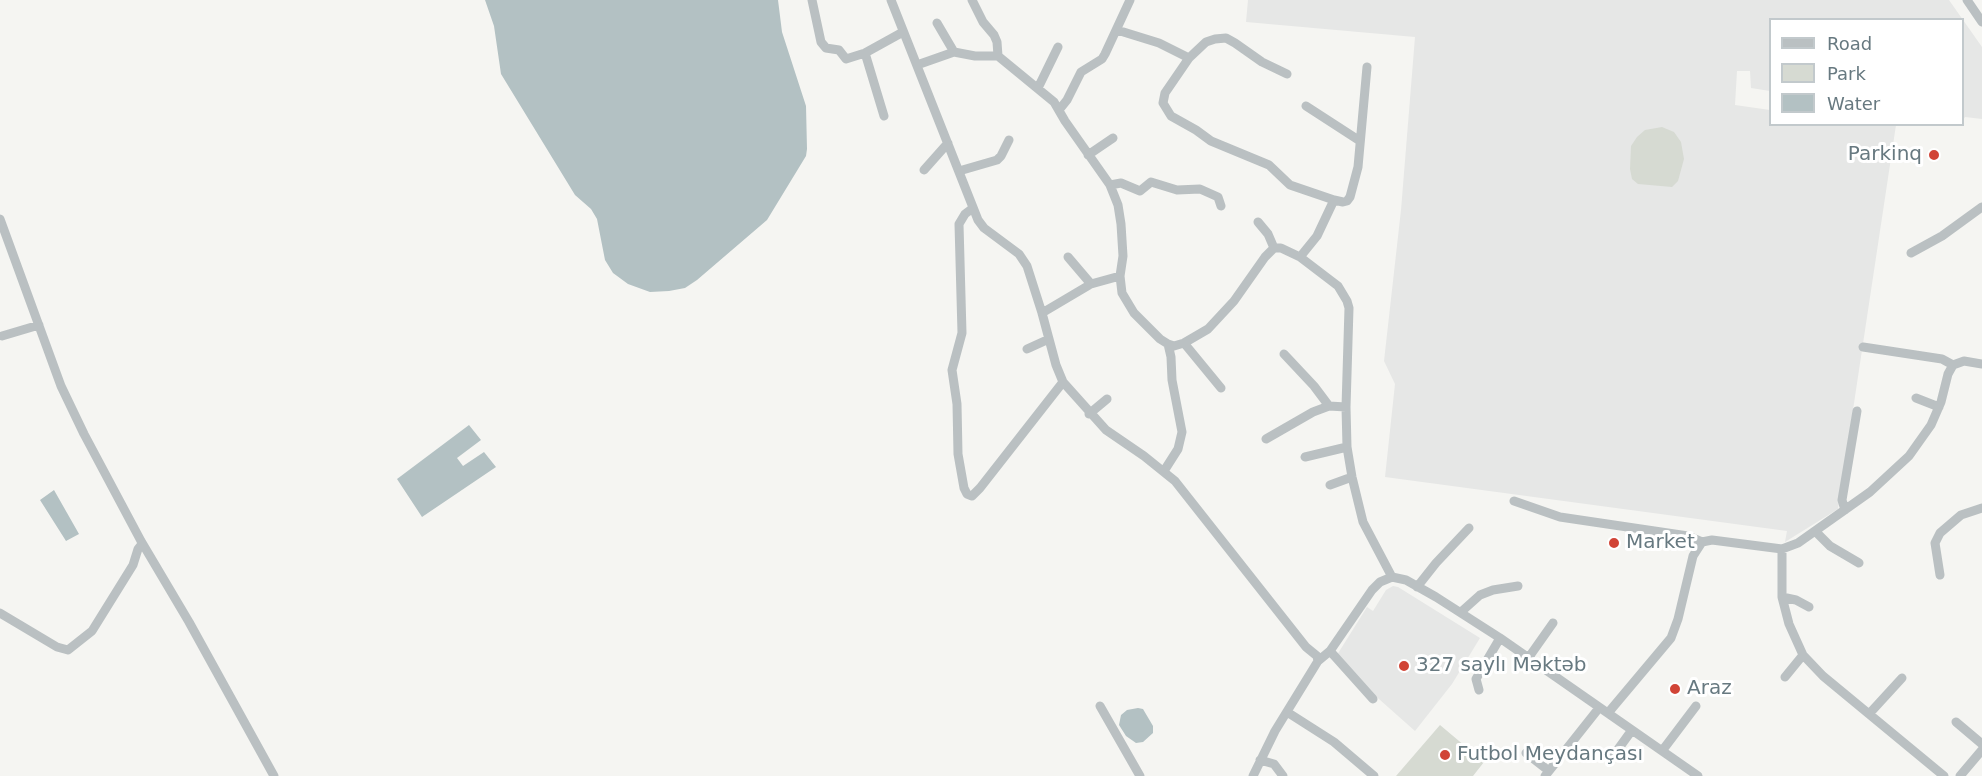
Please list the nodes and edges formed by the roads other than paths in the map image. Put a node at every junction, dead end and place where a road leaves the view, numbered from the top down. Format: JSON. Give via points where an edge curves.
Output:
{"nodes":[{"id":1,"x":812,"y":0,"type":"edge"},
{"id":2,"x":891,"y":0,"type":"edge"},
{"id":3,"x":972,"y":0,"type":"edge"},
{"id":4,"x":1130,"y":0,"type":"edge"},
{"id":5,"x":1967,"y":0,"type":"edge"},
{"id":6,"x":937,"y":22,"type":"dead end"},
{"id":7,"x":1982,"y":22,"type":"edge"},
{"id":8,"x":1117,"y":30,"type":"junction"},
{"id":9,"x":903,"y":32,"type":"junction"},
{"id":10,"x":1058,"y":46,"type":"dead end"},
{"id":11,"x":954,"y":52,"type":"junction"},
{"id":12,"x":865,"y":53,"type":"junction"},
{"id":13,"x":998,"y":56,"type":"junction"},
{"id":14,"x":1189,"y":58,"type":"junction"},
{"id":15,"x":917,"y":65,"type":"junction"},
{"id":16,"x":1367,"y":67,"type":"dead end"},
{"id":17,"x":1287,"y":74,"type":"dead end"},
{"id":18,"x":1038,"y":88,"type":"junction"},
{"id":19,"x":1306,"y":106,"type":"dead end"},
{"id":20,"x":1059,"y":110,"type":"junction"},
{"id":21,"x":884,"y":116,"type":"dead end"},
{"id":22,"x":1113,"y":138,"type":"dead end"},
{"id":23,"x":1009,"y":140,"type":"dead end"},
{"id":24,"x":1360,"y":141,"type":"junction"},
{"id":25,"x":948,"y":143,"type":"junction"},
{"id":26,"x":1088,"y":155,"type":"junction"},
{"id":27,"x":924,"y":170,"type":"dead end"},
{"id":28,"x":959,"y":171,"type":"junction"},
{"id":29,"x":1110,"y":186,"type":"junction"},
{"id":30,"x":1334,"y":200,"type":"junction"},
{"id":31,"x":1221,"y":206,"type":"dead end"},
{"id":32,"x":1982,"y":207,"type":"edge"},
{"id":33,"x":973,"y":208,"type":"junction"},
{"id":34,"x":0,"y":219,"type":"edge"},
{"id":35,"x":1258,"y":222,"type":"dead end"},
{"id":36,"x":1274,"y":248,"type":"junction"},
{"id":37,"x":1911,"y":253,"type":"dead end"},
{"id":38,"x":1068,"y":257,"type":"dead end"},
{"id":39,"x":1300,"y":257,"type":"junction"},
{"id":40,"x":1120,"y":276,"type":"junction"},
{"id":41,"x":1091,"y":284,"type":"junction"},
{"id":42,"x":1042,"y":313,"type":"junction"},
{"id":43,"x":39,"y":325,"type":"junction"},
{"id":44,"x":2,"y":336,"type":"dead end"},
{"id":45,"x":1049,"y":339,"type":"junction"},
{"id":46,"x":1184,"y":343,"type":"junction"},
{"id":47,"x":1168,"y":344,"type":"junction"},
{"id":48,"x":1863,"y":347,"type":"dead end"},
{"id":49,"x":1027,"y":349,"type":"dead end"},
{"id":50,"x":1284,"y":354,"type":"dead end"},
{"id":51,"x":1982,"y":363,"type":"edge"},
{"id":52,"x":1953,"y":365,"type":"junction"},
{"id":53,"x":1063,"y":382,"type":"junction"},
{"id":54,"x":1221,"y":388,"type":"dead end"},
{"id":55,"x":1916,"y":398,"type":"dead end"},
{"id":56,"x":1107,"y":399,"type":"dead end"},
{"id":57,"x":1329,"y":406,"type":"junction"},
{"id":58,"x":1346,"y":407,"type":"junction"},
{"id":59,"x":1939,"y":407,"type":"junction"},
{"id":60,"x":1857,"y":411,"type":"dead end"},
{"id":61,"x":1089,"y":414,"type":"junction"},
{"id":62,"x":1266,"y":439,"type":"dead end"},
{"id":63,"x":1347,"y":447,"type":"junction"},
{"id":64,"x":1305,"y":457,"type":"dead end"},
{"id":65,"x":1164,"y":471,"type":"junction"},
{"id":66,"x":1352,"y":477,"type":"junction"},
{"id":67,"x":1330,"y":485,"type":"dead end"},
{"id":68,"x":1514,"y":501,"type":"dead end"},
{"id":69,"x":1982,"y":507,"type":"edge"},
{"id":70,"x":1845,"y":510,"type":"junction"},
{"id":71,"x":1469,"y":528,"type":"dead end"},
{"id":72,"x":1815,"y":531,"type":"junction"},
{"id":73,"x":141,"y":541,"type":"junction"},
{"id":74,"x":1702,"y":542,"type":"junction"},
{"id":75,"x":1782,"y":549,"type":"junction"},
{"id":76,"x":1859,"y":562,"type":"dead end"},
{"id":77,"x":1940,"y":575,"type":"dead end"},
{"id":78,"x":1392,"y":577,"type":"junction"},
{"id":79,"x":1518,"y":586,"type":"dead end"},
{"id":80,"x":1417,"y":587,"type":"junction"},
{"id":81,"x":1782,"y":597,"type":"junction"},
{"id":82,"x":1809,"y":607,"type":"dead end"},
{"id":83,"x":1461,"y":612,"type":"junction"},
{"id":84,"x":0,"y":613,"type":"edge"},
{"id":85,"x":1553,"y":623,"type":"dead end"},
{"id":86,"x":1500,"y":638,"type":"junction"},
{"id":87,"x":1330,"y":651,"type":"junction"},
{"id":88,"x":1803,"y":655,"type":"junction"},
{"id":89,"x":1529,"y":657,"type":"junction"},
{"id":90,"x":1318,"y":661,"type":"junction"},
{"id":91,"x":1785,"y":677,"type":"dead end"},
{"id":92,"x":1902,"y":678,"type":"dead end"},
{"id":93,"x":1479,"y":690,"type":"dead end"},
{"id":94,"x":1372,"y":699,"type":"dead end"},
{"id":95,"x":1100,"y":706,"type":"dead end"},
{"id":96,"x":1696,"y":706,"type":"dead end"},
{"id":97,"x":1604,"y":710,"type":"junction"},
{"id":98,"x":1287,"y":712,"type":"junction"},
{"id":99,"x":1869,"y":714,"type":"junction"},
{"id":100,"x":1956,"y":722,"type":"dead end"},
{"id":101,"x":1632,"y":730,"type":"junction"},
{"id":102,"x":1982,"y":744,"type":"edge"},
{"id":103,"x":1982,"y":750,"type":"edge"},
{"id":104,"x":1662,"y":751,"type":"junction"},
{"id":105,"x":1526,"y":753,"type":"dead end"},
{"id":106,"x":1611,"y":759,"type":"dead end"},
{"id":107,"x":1260,"y":760,"type":"junction"},
{"id":108,"x":1547,"y":774,"type":"edge"},
{"id":109,"x":274,"y":776,"type":"edge"},
{"id":110,"x":1140,"y":776,"type":"edge"},
{"id":111,"x":1253,"y":776,"type":"edge"},
{"id":112,"x":1283,"y":776,"type":"edge"},
{"id":113,"x":1374,"y":776,"type":"edge"},
{"id":114,"x":1697,"y":776,"type":"edge"},
{"id":115,"x":1944,"y":776,"type":"edge"},
{"id":116,"x":1960,"y":776,"type":"edge"}],
"edges":[{"from":1,"to":12,"type":"street","via":[[824,45],[839,50],[846,59]]},
{"from":2,"to":9,"type":"street"},
{"from":3,"to":13,"type":"street","via":[[994,35]]},
{"from":4,"to":8,"type":"street"},
{"from":5,"to":7,"type":"street"},
{"from":6,"to":11,"type":"street"},
{"from":8,"to":14,"type":"street","via":[[1159,43]]},
{"from":8,"to":20,"type":"street","via":[[1102,59],[1081,72]]},
{"from":9,"to":12,"type":"street"},
{"from":9,"to":15,"type":"street"},
{"from":10,"to":18,"type":"street"},
{"from":11,"to":13,"type":"street"},
{"from":11,"to":15,"type":"street"},
{"from":12,"to":21,"type":"street"},
{"from":13,"to":18,"type":"street"},
{"from":14,"to":17,"type":"street","via":[[1206,42],[1226,38]]},
{"from":14,"to":30,"type":"street","via":[[1163,98],[1171,116],[1211,141],[1269,165],[1290,185]]},
{"from":15,"to":25,"type":"street"},
{"from":16,"to":24,"type":"street"},
{"from":18,"to":20,"type":"street"},
{"from":19,"to":24,"type":"street"},
{"from":20,"to":26,"type":"street"},
{"from":22,"to":26,"type":"street"},
{"from":23,"to":28,"type":"street","via":[[997,160]]},
{"from":24,"to":30,"type":"street","via":[[1350,197],[1343,202]]},
{"from":25,"to":27,"type":"street"},
{"from":25,"to":28,"type":"street"},
{"from":26,"to":29,"type":"street"},
{"from":28,"to":33,"type":"street"},
{"from":29,"to":31,"type":"street","via":[[1121,183],[1140,191],[1151,182],[1177,190],[1200,189],[1218,197]]},
{"from":29,"to":40,"type":"street","via":[[1121,224]]},
{"from":30,"to":39,"type":"street","via":[[1317,236]]},
{"from":32,"to":37,"type":"street"},
{"from":33,"to":42,"type":"street","via":[[984,228],[1024,260]]},
{"from":33,"to":53,"type":"street","via":[[959,225],[962,333],[952,370],[958,454],[967,494],[972,496],[980,488]]},
{"from":34,"to":43,"type":"street"},
{"from":35,"to":36,"type":"street"},
{"from":36,"to":39,"type":"street"},
{"from":36,"to":46,"type":"street","via":[[1220,316]]},
{"from":38,"to":41,"type":"street"},
{"from":39,"to":58,"type":"street","via":[[1338,286],[1347,301]]},
{"from":40,"to":41,"type":"street"},
{"from":40,"to":47,"type":"street","via":[[1122,293],[1131,308]]},
{"from":41,"to":42,"type":"street"},
{"from":42,"to":45,"type":"street"},
{"from":43,"to":44,"type":"street"},
{"from":43,"to":73,"type":"street","via":[[61,386]]},
{"from":45,"to":49,"type":"street"},
{"from":45,"to":53,"type":"street"},
{"from":46,"to":47,"type":"street"},
{"from":46,"to":54,"type":"street"},
{"from":47,"to":65,"type":"street","via":[[1182,432],[1178,450]]},
{"from":48,"to":52,"type":"street","via":[[1942,359]]},
{"from":50,"to":57,"type":"street"},
{"from":51,"to":52,"type":"street","via":[[1964,361]]},
{"from":52,"to":59,"type":"street"},
{"from":53,"to":61,"type":"street"},
{"from":55,"to":59,"type":"street"},
{"from":56,"to":61,"type":"street"},
{"from":57,"to":58,"type":"street"},
{"from":57,"to":62,"type":"street"},
{"from":58,"to":63,"type":"street"},
{"from":59,"to":70,"type":"street","via":[[1924,436],[1904,461]]},
{"from":60,"to":70,"type":"street","via":[[1842,500]]},
{"from":61,"to":65,"type":"street"},
{"from":63,"to":64,"type":"street"},
{"from":63,"to":66,"type":"street"},
{"from":65,"to":90,"type":"street"},
{"from":66,"to":67,"type":"street"},
{"from":66,"to":78,"type":"street","via":[[1363,522]]},
{"from":68,"to":74,"type":"street","via":[[1560,517],[1688,536]]},
{"from":69,"to":77,"type":"street","via":[[1961,515],[1940,533],[1935,543]]},
{"from":70,"to":72,"type":"street"},
{"from":71,"to":80,"type":"street"},
{"from":72,"to":75,"type":"street"},
{"from":72,"to":76,"type":"street","via":[[1830,546]]},
{"from":73,"to":84,"type":"street","via":[[133,565],[92,631],[68,650]]},
{"from":73,"to":109,"type":"street"},
{"from":74,"to":75,"type":"street"},
{"from":74,"to":97,"type":"street","via":[[1693,556],[1671,638]]},
{"from":75,"to":81,"type":"street"},
{"from":78,"to":80,"type":"street"},
{"from":78,"to":87,"type":"street","via":[[1372,590]]},
{"from":79,"to":83,"type":"street","via":[[1480,595]]},
{"from":80,"to":83,"type":"street"},
{"from":81,"to":82,"type":"street"},
{"from":81,"to":88,"type":"street"},
{"from":83,"to":86,"type":"street"},
{"from":85,"to":89,"type":"street"},
{"from":86,"to":89,"type":"street"},
{"from":86,"to":93,"type":"street","via":[[1476,680]]},
{"from":87,"to":90,"type":"street"},
{"from":87,"to":94,"type":"street"},
{"from":88,"to":91,"type":"street"},
{"from":88,"to":99,"type":"street"},
{"from":89,"to":97,"type":"street"},
{"from":90,"to":98,"type":"street"},
{"from":92,"to":99,"type":"street"},
{"from":95,"to":110,"type":"street"},
{"from":96,"to":104,"type":"street"},
{"from":97,"to":101,"type":"street"},
{"from":97,"to":108,"type":"street"},
{"from":98,"to":107,"type":"street"},
{"from":98,"to":113,"type":"street","via":[[1334,742]]},
{"from":99,"to":115,"type":"street"},
{"from":100,"to":102,"type":"street"},
{"from":101,"to":104,"type":"street"},
{"from":101,"to":106,"type":"street"},
{"from":103,"to":116,"type":"street"},
{"from":104,"to":114,"type":"street"},
{"from":105,"to":108,"type":"street"},
{"from":107,"to":111,"type":"street"},
{"from":107,"to":112,"type":"street","via":[[1274,764]]}]}
